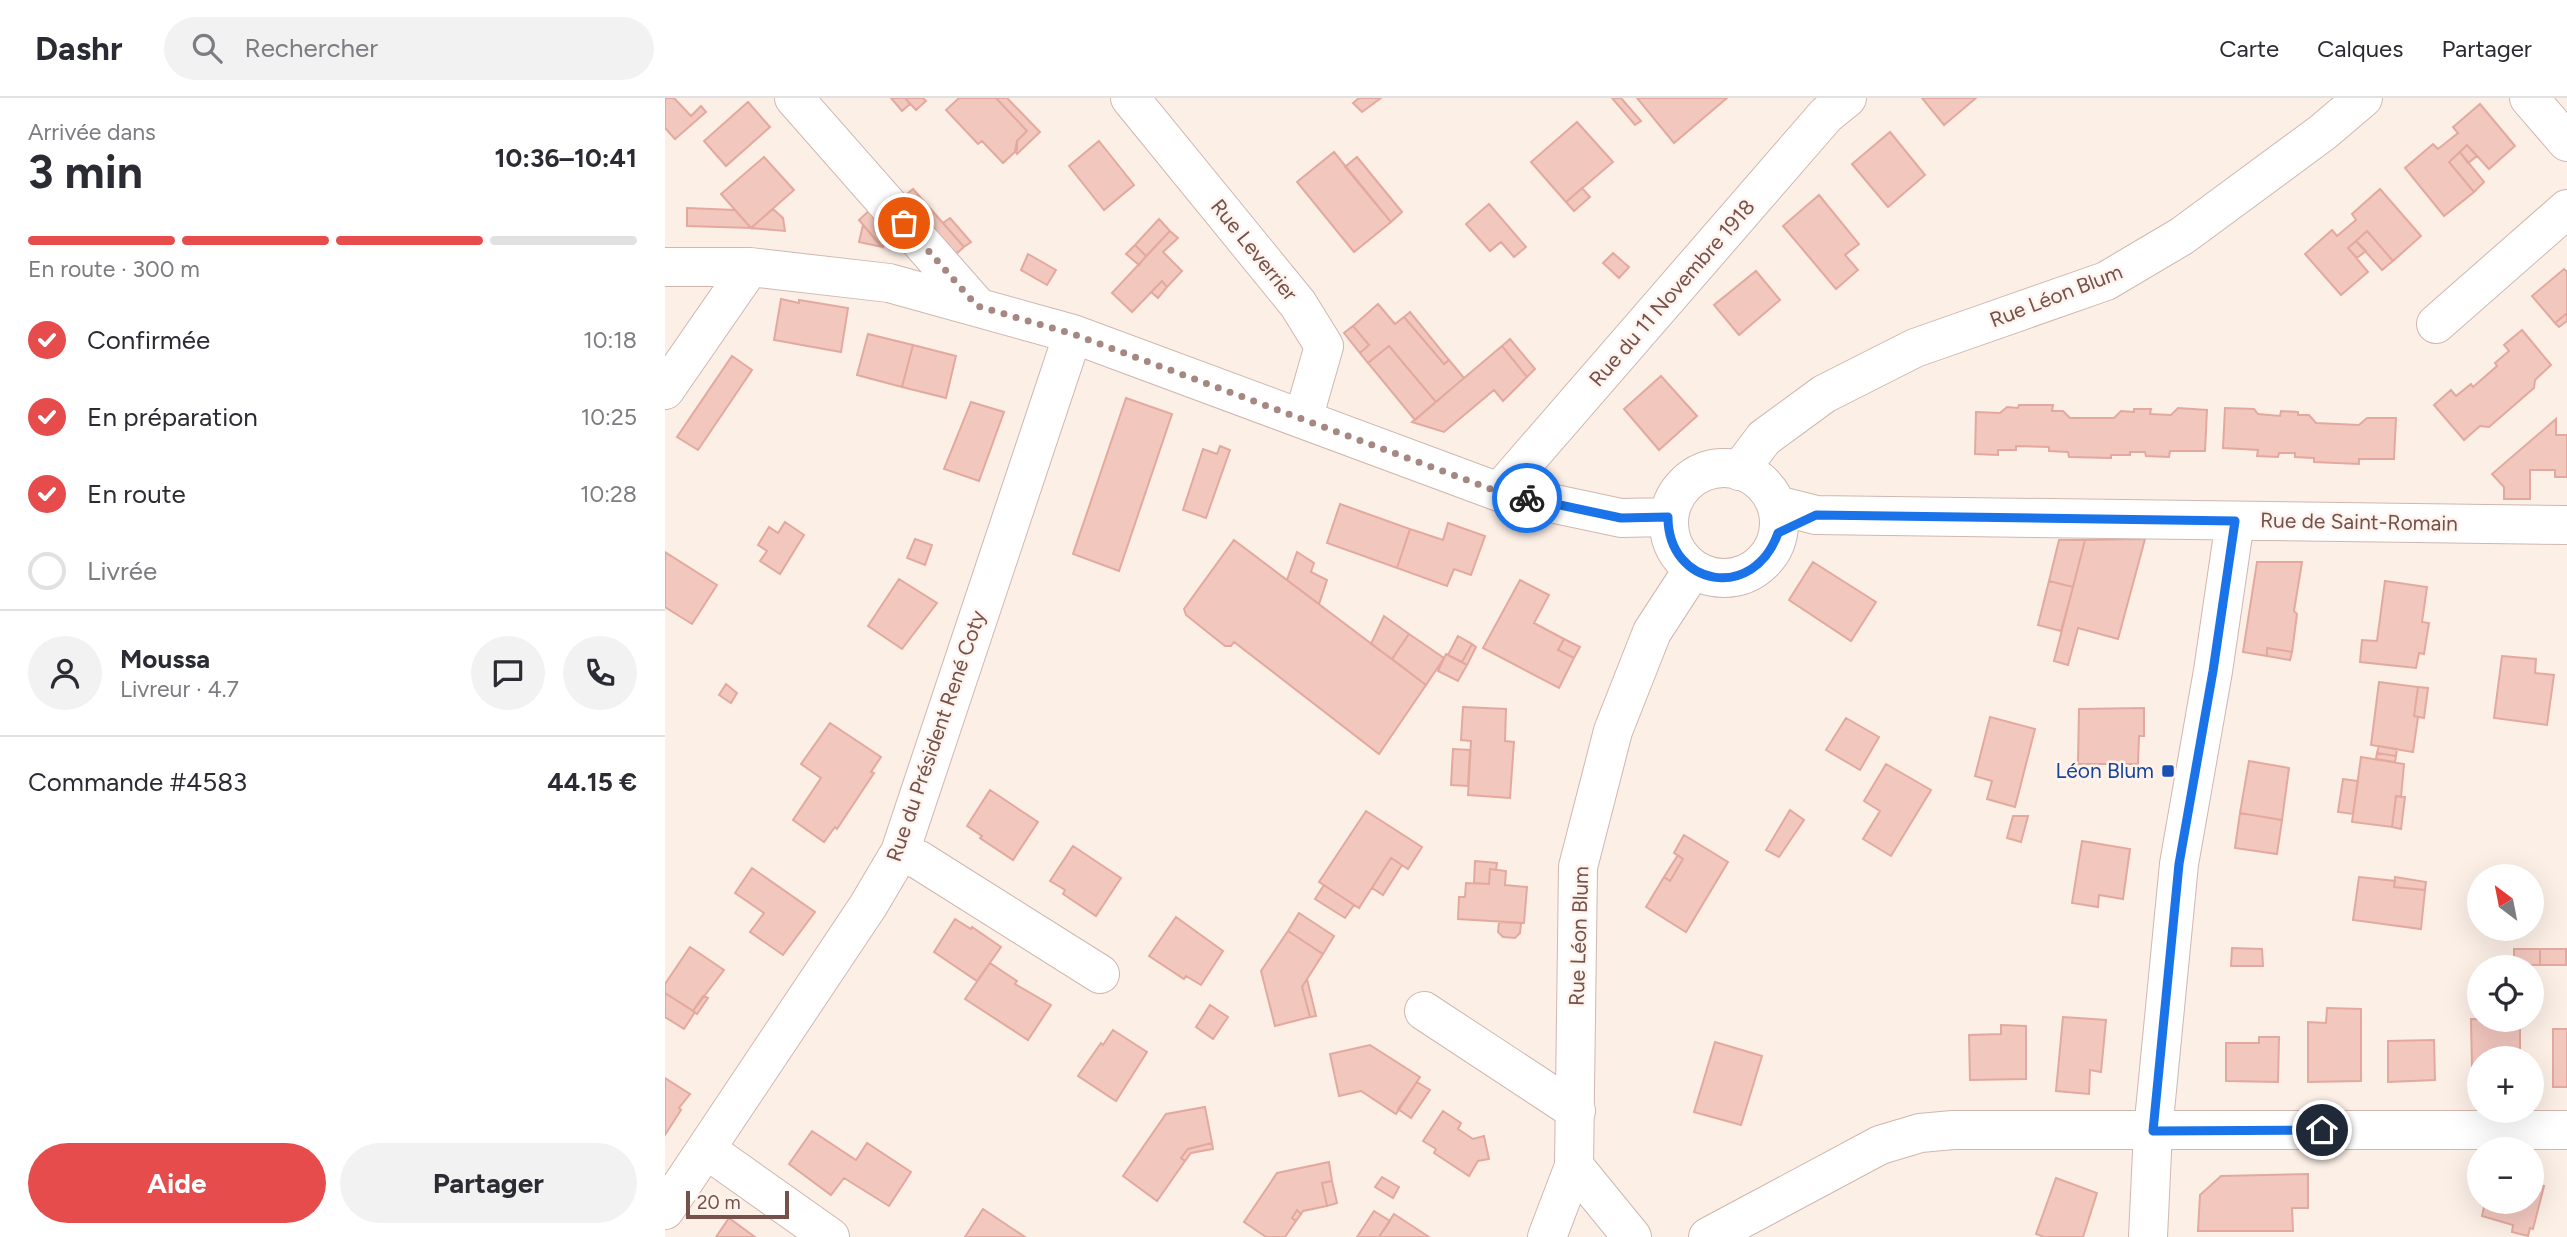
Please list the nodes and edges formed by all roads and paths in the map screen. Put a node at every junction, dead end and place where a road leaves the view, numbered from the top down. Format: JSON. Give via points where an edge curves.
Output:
{"nodes":[{"id":1,"x":794,"y":98,"type":"edge"},
{"id":2,"x":1130,"y":98,"type":"edge"},
{"id":3,"x":2363,"y":98,"type":"edge"},
{"id":4,"x":2529,"y":98,"type":"edge"},
{"id":5,"x":1828,"y":104,"type":"edge"},
{"id":6,"x":2567,"y":142,"type":"edge"},
{"id":7,"x":2567,"y":209,"type":"edge"},
{"id":8,"x":665,"y":267,"type":"edge"},
{"id":9,"x":750,"y":267,"type":"junction"},
{"id":10,"x":977,"y":306,"type":"junction"},
{"id":11,"x":2436,"y":324,"type":"dead end"},
{"id":12,"x":1073,"y":334,"type":"junction"},
{"id":13,"x":665,"y":390,"type":"edge"},
{"id":14,"x":1303,"y":419,"type":"junction"},
{"id":15,"x":1739,"y":471,"type":"junction"},
{"id":16,"x":1499,"y":492,"type":"junction"},
{"id":17,"x":1668,"y":517,"type":"junction"},
{"id":18,"x":1777,"y":519,"type":"junction"},
{"id":19,"x":2235,"y":521,"type":"junction"},
{"id":20,"x":2567,"y":525,"type":"edge"},
{"id":21,"x":1693,"y":569,"type":"junction"},
{"id":22,"x":900,"y":852,"type":"junction"},
{"id":23,"x":1100,"y":974,"type":"dead end"},
{"id":24,"x":1424,"y":1011,"type":"dead end"},
{"id":25,"x":1576,"y":1111,"type":"junction"},
{"id":26,"x":2567,"y":1130,"type":"edge"},
{"id":27,"x":2153,"y":1131,"type":"junction"},
{"id":28,"x":707,"y":1150,"type":"junction"},
{"id":29,"x":1574,"y":1166,"type":"junction"},
{"id":30,"x":665,"y":1210,"type":"edge"},
{"id":31,"x":830,"y":1237,"type":"edge"},
{"id":32,"x":1547,"y":1237,"type":"edge"},
{"id":33,"x":1632,"y":1237,"type":"edge"},
{"id":34,"x":1708,"y":1237,"type":"edge"},
{"id":35,"x":2148,"y":1237,"type":"edge"}],
"edges":[{"from":1,"to":10,"type":"street"},
{"from":2,"to":14,"type":"street","name":"Rue Leverrier","via":[[1298,304],[1324,346]]},
{"from":3,"to":15,"type":"street","name":"Rue Léon Blum","via":[[2182,236],[2106,281],[1915,348],[1824,394],[1764,438]]},
{"from":4,"to":6,"type":"street"},
{"from":5,"to":16,"type":"street","name":"Rue du 11 Novembre 1918"},
{"from":7,"to":11,"type":"street"},
{"from":8,"to":9,"type":"street"},
{"from":9,"to":10,"type":"street","via":[[889,283]]},
{"from":9,"to":13,"type":"street"},
{"from":10,"to":12,"type":"street"},
{"from":12,"to":14,"type":"street"},
{"from":12,"to":22,"type":"street","name":"Rue du Président René Coty"},
{"from":14,"to":16,"type":"street"},
{"from":15,"to":17,"type":"street","via":[[1704,472],[1689,481]]},
{"from":15,"to":18,"type":"street","via":[[1767,490]]},
{"from":16,"to":17,"type":"street","via":[[1621,518]]},
{"from":17,"to":21,"type":"street","via":[[1673,543]]},
{"from":18,"to":19,"type":"street","name":"Rue de Saint-Romain","via":[[1816,515]]},
{"from":18,"to":21,"type":"street","via":[[1772,550],[1745,574],[1728,578]]},
{"from":19,"to":20,"type":"street","name":"Rue de Saint-Romain"},
{"from":19,"to":27,"type":"street","via":[[2179,864]]},
{"from":21,"to":25,"type":"street","name":"Rue Léon Blum","via":[[1652,632],[1613,731],[1579,867]]},
{"from":22,"to":23,"type":"street"},
{"from":22,"to":28,"type":"street","name":"Rue du Président René Coty"},
{"from":24,"to":25,"type":"street"},
{"from":25,"to":29,"type":"street","name":"Rue Léon Blum"},
{"from":26,"to":27,"type":"street"},
{"from":27,"to":34,"type":"street","via":[[1920,1133],[1880,1145]]},
{"from":27,"to":35,"type":"street"},
{"from":28,"to":30,"type":"street","name":"Rue du Président René Coty"},
{"from":28,"to":31,"type":"street"},
{"from":29,"to":32,"type":"street","name":"Rue Léon Blum"},
{"from":29,"to":33,"type":"street"}]}
